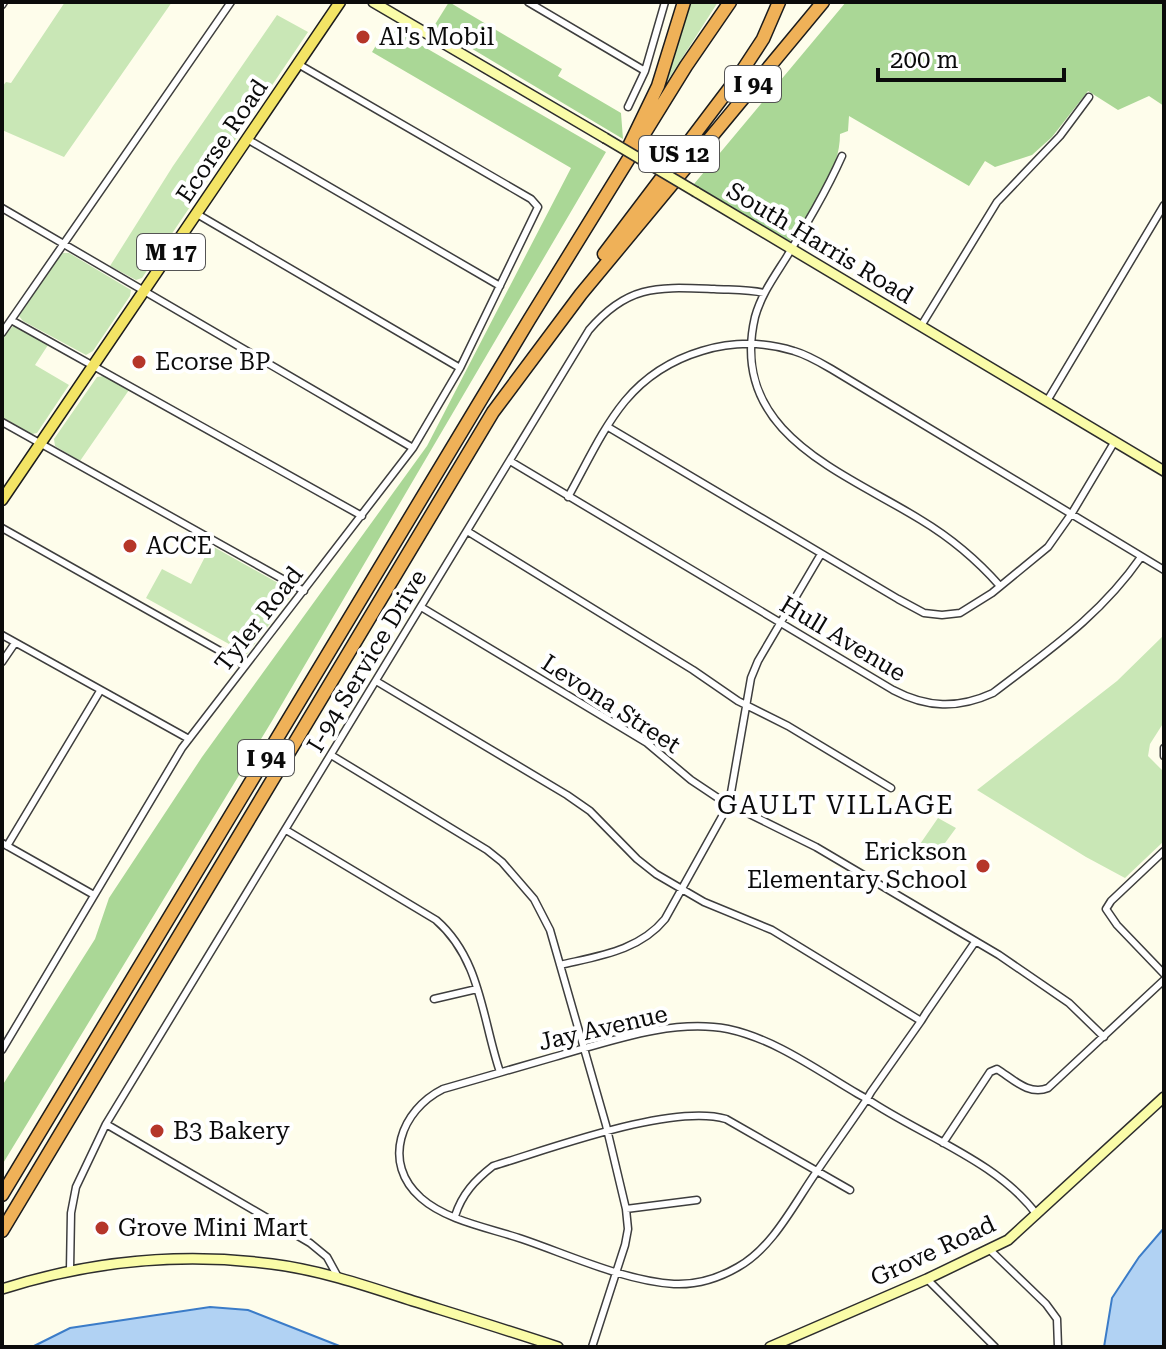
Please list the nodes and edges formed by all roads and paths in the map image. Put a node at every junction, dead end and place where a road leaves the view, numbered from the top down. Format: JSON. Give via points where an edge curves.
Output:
{"nodes":[{"id":1,"x":231,"y":2,"type":"edge"},
{"id":2,"x":340,"y":2,"type":"edge"},
{"id":3,"x":373,"y":2,"type":"edge"},
{"id":4,"x":528,"y":2,"type":"edge"},
{"id":5,"x":665,"y":2,"type":"edge"},
{"id":6,"x":684,"y":2,"type":"edge"},
{"id":7,"x":730,"y":2,"type":"edge"},
{"id":8,"x":779,"y":2,"type":"edge"},
{"id":9,"x":823,"y":2,"type":"edge"},
{"id":10,"x":298,"y":64,"type":"junction"},
{"id":11,"x":645,"y":71,"type":"junction"},
{"id":12,"x":1089,"y":97,"type":"dead end"},
{"id":13,"x":628,"y":107,"type":"dead end"},
{"id":14,"x":247,"y":139,"type":"junction"},
{"id":15,"x":842,"y":156,"type":"dead end"},
{"id":16,"x":620,"y":175,"type":"junction"},
{"id":17,"x":1164,"y":205,"type":"edge"},
{"id":18,"x":2,"y":208,"type":"edge"},
{"id":19,"x":197,"y":214,"type":"junction"},
{"id":20,"x":63,"y":244,"type":"junction"},
{"id":21,"x":791,"y":248,"type":"junction"},
{"id":22,"x":500,"y":286,"type":"junction"},
{"id":23,"x":144,"y":292,"type":"junction"},
{"id":24,"x":764,"y":293,"type":"junction"},
{"id":25,"x":581,"y":294,"type":"junction"},
{"id":26,"x":11,"y":320,"type":"junction"},
{"id":27,"x":921,"y":326,"type":"junction"},
{"id":28,"x":2,"y":333,"type":"edge"},
{"id":29,"x":752,"y":345,"type":"junction"},
{"id":30,"x":95,"y":365,"type":"junction"},
{"id":31,"x":460,"y":368,"type":"junction"},
{"id":32,"x":1047,"y":401,"type":"junction"},
{"id":33,"x":2,"y":422,"type":"edge"},
{"id":34,"x":608,"y":427,"type":"junction"},
{"id":35,"x":1115,"y":441,"type":"junction"},
{"id":36,"x":41,"y":444,"type":"junction"},
{"id":37,"x":413,"y":448,"type":"junction"},
{"id":38,"x":510,"y":461,"type":"junction"},
{"id":39,"x":1164,"y":471,"type":"edge"},
{"id":40,"x":568,"y":497,"type":"junction"},
{"id":41,"x":2,"y":500,"type":"edge"},
{"id":42,"x":1072,"y":513,"type":"junction"},
{"id":43,"x":362,"y":516,"type":"junction"},
{"id":44,"x":2,"y":528,"type":"edge"},
{"id":45,"x":467,"y":531,"type":"junction"},
{"id":46,"x":821,"y":554,"type":"junction"},
{"id":47,"x":1141,"y":557,"type":"junction"},
{"id":48,"x":1164,"y":570,"type":"edge"},
{"id":49,"x":1000,"y":586,"type":"junction"},
{"id":50,"x":304,"y":591,"type":"junction"},
{"id":51,"x":421,"y":607,"type":"junction"},
{"id":52,"x":780,"y":623,"type":"junction"},
{"id":53,"x":2,"y":635,"type":"edge"},
{"id":54,"x":15,"y":643,"type":"junction"},
{"id":55,"x":2,"y":662,"type":"edge"},
{"id":56,"x":245,"y":665,"type":"junction"},
{"id":57,"x":376,"y":681,"type":"junction"},
{"id":58,"x":100,"y":691,"type":"junction"},
{"id":59,"x":745,"y":705,"type":"junction"},
{"id":60,"x":189,"y":739,"type":"junction"},
{"id":61,"x":331,"y":755,"type":"junction"},
{"id":62,"x":891,"y":788,"type":"dead end"},
{"id":63,"x":729,"y":804,"type":"junction"},
{"id":64,"x":286,"y":830,"type":"junction"},
{"id":65,"x":5,"y":844,"type":"edge"},
{"id":66,"x":1164,"y":851,"type":"edge"},
{"id":67,"x":682,"y":890,"type":"junction"},
{"id":68,"x":94,"y":895,"type":"junction"},
{"id":69,"x":975,"y":942,"type":"junction"},
{"id":70,"x":560,"y":965,"type":"junction"},
{"id":71,"x":1164,"y":974,"type":"edge"},
{"id":72,"x":1164,"y":980,"type":"edge"},
{"id":73,"x":477,"y":989,"type":"junction"},
{"id":74,"x":434,"y":999,"type":"dead end"},
{"id":75,"x":921,"y":1021,"type":"junction"},
{"id":76,"x":1104,"y":1037,"type":"junction"},
{"id":77,"x":584,"y":1049,"type":"junction"},
{"id":78,"x":2,"y":1050,"type":"edge"},
{"id":79,"x":500,"y":1072,"type":"junction"},
{"id":80,"x":1164,"y":1097,"type":"edge"},
{"id":81,"x":867,"y":1099,"type":"junction"},
{"id":82,"x":106,"y":1124,"type":"junction"},
{"id":83,"x":607,"y":1133,"type":"junction"},
{"id":84,"x":943,"y":1143,"type":"junction"},
{"id":85,"x":817,"y":1170,"type":"junction"},
{"id":86,"x":850,"y":1190,"type":"dead end"},
{"id":87,"x":2,"y":1195,"type":"edge"},
{"id":88,"x":697,"y":1200,"type":"dead end"},
{"id":89,"x":626,"y":1209,"type":"junction"},
{"id":90,"x":1037,"y":1215,"type":"junction"},
{"id":91,"x":455,"y":1216,"type":"junction"},
{"id":92,"x":2,"y":1231,"type":"edge"},
{"id":93,"x":990,"y":1250,"type":"junction"},
{"id":94,"x":70,"y":1270,"type":"junction"},
{"id":95,"x":616,"y":1271,"type":"junction"},
{"id":96,"x":338,"y":1277,"type":"junction"},
{"id":97,"x":927,"y":1279,"type":"junction"},
{"id":98,"x":4,"y":1289,"type":"edge"},
{"id":99,"x":558,"y":1347,"type":"edge"},
{"id":100,"x":592,"y":1347,"type":"edge"},
{"id":101,"x":770,"y":1347,"type":"edge"},
{"id":102,"x":995,"y":1347,"type":"edge"},
{"id":103,"x":1058,"y":1347,"type":"edge"}],
"edges":[{"from":1,"to":20,"type":"street"},
{"from":2,"to":10,"type":"main road","name":"Ecorse Road","number":"M 17"},
{"from":3,"to":21,"type":"main road","name":"South Harris Road","bridge":true},
{"from":4,"to":11,"type":"street"},
{"from":5,"to":11,"type":"street"},
{"from":6,"to":16,"type":"highway","number":"US 12","via":[[658,86]]},
{"from":7,"to":16,"type":"highway","number":"I 94"},
{"from":8,"to":25,"type":"highway","number":"US 12","via":[[751,58],[589,273]]},
{"from":9,"to":25,"type":"highway","number":"I 94"},
{"from":10,"to":14,"type":"main road","name":"Ecorse Road","number":"M 17"},
{"from":10,"to":22,"type":"street","name":"Tyler Road","via":[[531,199],[538,207]]},
{"from":11,"to":13,"type":"street"},
{"from":12,"to":27,"type":"street","via":[[997,202]]},
{"from":14,"to":19,"type":"main road","name":"Ecorse Road","number":"M 17"},
{"from":14,"to":22,"type":"street"},
{"from":15,"to":21,"type":"street"},
{"from":16,"to":87,"type":"highway","number":"I 94"},
{"from":17,"to":32,"type":"street"},
{"from":18,"to":20,"type":"street"},
{"from":19,"to":23,"type":"main road","name":"Ecorse Road","number":"M 17"},
{"from":19,"to":31,"type":"street"},
{"from":20,"to":23,"type":"street"},
{"from":20,"to":26,"type":"street"},
{"from":21,"to":24,"type":"street"},
{"from":21,"to":27,"type":"main road","name":"South Harris Road"},
{"from":22,"to":31,"type":"street","name":"Tyler Road"},
{"from":23,"to":30,"type":"main road","name":"Ecorse Road","number":"M 17"},
{"from":23,"to":37,"type":"street"},
{"from":24,"to":29,"type":"street"},
{"from":24,"to":38,"type":"street","name":"I-94 Service Drive","via":[[667,288],[636,293],[614,305],[589,330]]},
{"from":25,"to":92,"type":"highway","number":"I 94","via":[[475,441]]},
{"from":26,"to":28,"type":"street"},
{"from":26,"to":30,"type":"street"},
{"from":27,"to":32,"type":"main road","name":"South Harris Road"},
{"from":29,"to":34,"type":"street","via":[[718,346],[686,355],[637,388]]},
{"from":29,"to":42,"type":"street","via":[[793,350],[813,359]]},
{"from":29,"to":49,"type":"street","via":[[761,396],[786,435],[946,536]]},
{"from":30,"to":36,"type":"main road","name":"Ecorse Road","number":"M 17"},
{"from":30,"to":43,"type":"street"},
{"from":31,"to":37,"type":"street","name":"Tyler Road"},
{"from":32,"to":35,"type":"main road","name":"South Harris Road"},
{"from":33,"to":36,"type":"street"},
{"from":34,"to":40,"type":"street"},
{"from":34,"to":46,"type":"street"},
{"from":35,"to":39,"type":"main road","name":"South Harris Road"},
{"from":35,"to":42,"type":"street"},
{"from":36,"to":41,"type":"main road","name":"Ecorse Road","number":"M 17"},
{"from":36,"to":50,"type":"street"},
{"from":37,"to":43,"type":"street","name":"Tyler Road"},
{"from":38,"to":40,"type":"street","name":"Hull Avenue"},
{"from":38,"to":45,"type":"street","name":"I-94 Service Drive"},
{"from":40,"to":52,"type":"street","name":"Hull Avenue"},
{"from":42,"to":47,"type":"street"},
{"from":42,"to":49,"type":"street","via":[[1048,547]]},
{"from":43,"to":50,"type":"street","name":"Tyler Road"},
{"from":44,"to":56,"type":"street"},
{"from":45,"to":51,"type":"street","name":"I-94 Service Drive"},
{"from":45,"to":59,"type":"street"},
{"from":46,"to":49,"type":"street","via":[[924,613],[960,613]]},
{"from":46,"to":52,"type":"street"},
{"from":47,"to":48,"type":"street"},
{"from":47,"to":52,"type":"street","name":"Hull Avenue","via":[[1085,623],[993,693],[958,705],[912,700]]},
{"from":50,"to":56,"type":"street","name":"Tyler Road"},
{"from":51,"to":57,"type":"street","name":"I-94 Service Drive"},
{"from":51,"to":63,"type":"street","name":"Levona Street","via":[[647,743]]},
{"from":52,"to":59,"type":"street","via":[[758,661]]},
{"from":53,"to":54,"type":"street"},
{"from":54,"to":55,"type":"street"},
{"from":54,"to":58,"type":"street"},
{"from":56,"to":60,"type":"street","name":"Tyler Road"},
{"from":57,"to":61,"type":"street","name":"I-94 Service Drive"},
{"from":57,"to":67,"type":"street","via":[[590,811],[637,859]]},
{"from":58,"to":60,"type":"street"},
{"from":58,"to":65,"type":"street"},
{"from":59,"to":62,"type":"street"},
{"from":59,"to":63,"type":"street"},
{"from":60,"to":68,"type":"street","name":"Tyler Road"},
{"from":61,"to":64,"type":"street","name":"I-94 Service Drive"},
{"from":61,"to":70,"type":"street","via":[[502,862],[534,899]]},
{"from":63,"to":67,"type":"street"},
{"from":63,"to":69,"type":"street","name":"Levona Street","via":[[828,854]]},
{"from":64,"to":73,"type":"street","via":[[436,920],[466,955]]},
{"from":64,"to":82,"type":"street","name":"I-94 Service Drive"},
{"from":65,"to":68,"type":"street"},
{"from":66,"to":71,"type":"street","via":[[1106,909]]},
{"from":67,"to":70,"type":"street","via":[[665,919],[643,939]]},
{"from":67,"to":75,"type":"street","via":[[772,930]]},
{"from":68,"to":78,"type":"street","name":"Tyler Road"},
{"from":69,"to":75,"type":"street","name":"Jay Avenue"},
{"from":69,"to":76,"type":"street","name":"Levona Street","via":[[1069,1003]]},
{"from":70,"to":77,"type":"street"},
{"from":72,"to":76,"type":"street"},
{"from":73,"to":74,"type":"street"},
{"from":73,"to":79,"type":"street"},
{"from":75,"to":81,"type":"street","name":"Jay Avenue"},
{"from":76,"to":84,"type":"street","via":[[1060,1079],[1038,1092],[997,1069],[990,1072]]},
{"from":77,"to":79,"type":"street","name":"Jay Avenue"},
{"from":77,"to":81,"type":"street","name":"Jay Avenue","via":[[677,1028],[725,1028],[791,1054]]},
{"from":77,"to":83,"type":"street"},
{"from":79,"to":91,"type":"street","name":"Jay Avenue","via":[[427,1097],[404,1127],[400,1159],[405,1176],[419,1196]]},
{"from":80,"to":90,"type":"main road","name":"Grove Road"},
{"from":81,"to":84,"type":"street","name":"Jay Avenue"},
{"from":81,"to":85,"type":"street","name":"Jay Avenue"},
{"from":82,"to":94,"type":"street","name":"I-94 Service Drive","via":[[76,1187]]},
{"from":82,"to":96,"type":"street","via":[[310,1243],[327,1257]]},
{"from":83,"to":85,"type":"street","via":[[671,1117],[711,1115]]},
{"from":83,"to":89,"type":"street"},
{"from":83,"to":91,"type":"street","via":[[493,1166],[465,1193]]},
{"from":84,"to":90,"type":"street","name":"Jay Avenue","via":[[1006,1183]]},
{"from":85,"to":86,"type":"street"},
{"from":85,"to":95,"type":"street","name":"Jay Avenue","via":[[758,1252],[720,1277],[674,1284]]},
{"from":88,"to":89,"type":"street"},
{"from":89,"to":95,"type":"street","via":[[628,1229]]},
{"from":90,"to":93,"type":"main road","name":"Grove Road"},
{"from":91,"to":95,"type":"street","name":"Jay Avenue"},
{"from":93,"to":97,"type":"main road","name":"Grove Road"},
{"from":93,"to":103,"type":"street","via":[[1057,1319]]},
{"from":94,"to":96,"type":"main road","via":[[153,1259],[206,1259],[274,1264]]},
{"from":94,"to":98,"type":"main road"},
{"from":95,"to":100,"type":"street"},
{"from":96,"to":99,"type":"main road"},
{"from":97,"to":101,"type":"main road","name":"Grove Road"},
{"from":97,"to":102,"type":"street"}]}
